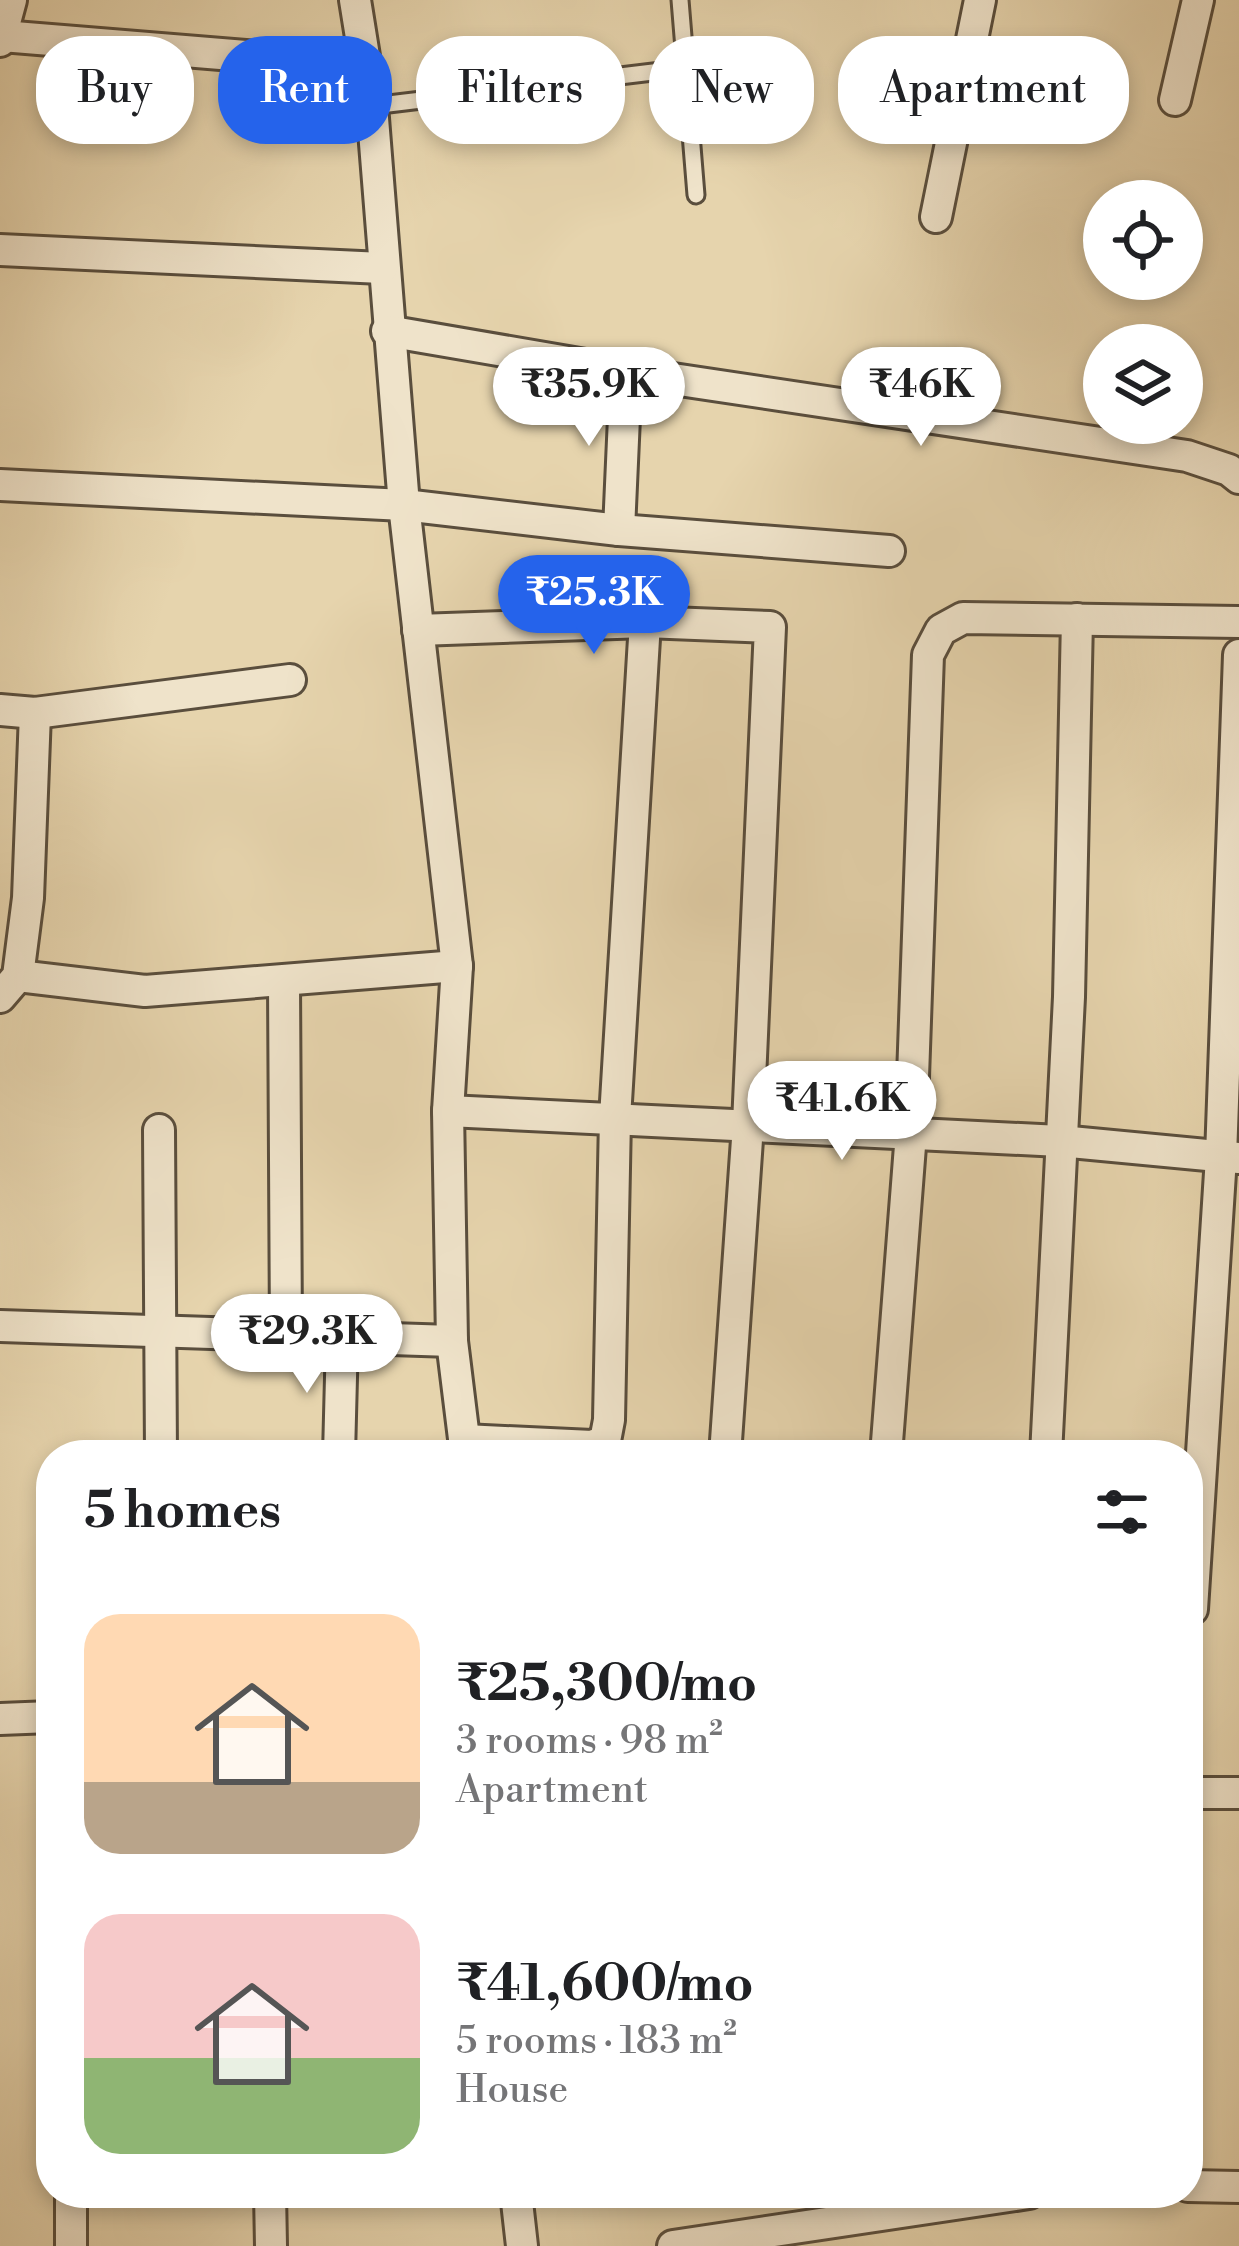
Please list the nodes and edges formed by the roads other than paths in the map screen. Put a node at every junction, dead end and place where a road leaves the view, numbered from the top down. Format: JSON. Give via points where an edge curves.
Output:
{"nodes":[{"id":1,"x":11,"y":0,"type":"edge"},
{"id":2,"x":356,"y":0,"type":"edge"},
{"id":3,"x":680,"y":0,"type":"edge"},
{"id":4,"x":980,"y":0,"type":"edge"},
{"id":5,"x":1198,"y":0,"type":"edge"},
{"id":6,"x":362,"y":36,"type":"edge"},
{"id":7,"x":683,"y":36,"type":"edge"},
{"id":8,"x":1,"y":39,"type":"edge"},
{"id":9,"x":218,"y":55,"type":"edge"},
{"id":10,"x":649,"y":72,"type":"edge"},
{"id":11,"x":1175,"y":100,"type":"dead end"},
{"id":12,"x":392,"y":104,"type":"edge"},
{"id":13,"x":374,"y":144,"type":"edge"},
{"id":14,"x":693,"y":144,"type":"edge"},
{"id":15,"x":697,"y":195,"type":"dead end"},
{"id":16,"x":936,"y":218,"type":"dead end"},
{"id":17,"x":0,"y":250,"type":"edge"},
{"id":18,"x":382,"y":268,"type":"junction"},
{"id":19,"x":387,"y":331,"type":"junction"},
{"id":20,"x":626,"y":371,"type":"junction"},
{"id":21,"x":1239,"y":478,"type":"edge"},
{"id":22,"x":0,"y":485,"type":"edge"},
{"id":23,"x":404,"y":506,"type":"junction"},
{"id":24,"x":619,"y":530,"type":"junction"},
{"id":25,"x":889,"y":551,"type":"dead end"},
{"id":26,"x":1077,"y":619,"type":"junction"},
{"id":27,"x":645,"y":622,"type":"junction"},
{"id":28,"x":1239,"y":622,"type":"edge"},
{"id":29,"x":418,"y":630,"type":"junction"},
{"id":30,"x":1239,"y":655,"type":"edge"},
{"id":31,"x":290,"y":680,"type":"dead end"},
{"id":32,"x":0,"y":710,"type":"edge"},
{"id":33,"x":35,"y":713,"type":"junction"},
{"id":34,"x":14,"y":856,"type":"edge"},
{"id":35,"x":457,"y":967,"type":"junction"},
{"id":36,"x":284,"y":982,"type":"junction"},
{"id":37,"x":9,"y":986,"type":"edge"},
{"id":38,"x":448,"y":1111,"type":"junction"},
{"id":39,"x":614,"y":1118,"type":"junction"},
{"id":40,"x":748,"y":1125,"type":"junction"},
{"id":41,"x":159,"y":1130,"type":"dead end"},
{"id":42,"x":911,"y":1133,"type":"junction"},
{"id":43,"x":1060,"y":1141,"type":"junction"},
{"id":44,"x":1230,"y":1157,"type":"edge"},
{"id":45,"x":0,"y":1326,"type":"edge"},
{"id":46,"x":159,"y":1330,"type":"junction"},
{"id":47,"x":286,"y":1336,"type":"junction"},
{"id":48,"x":341,"y":1338,"type":"junction"},
{"id":49,"x":452,"y":1341,"type":"junction"},
{"id":50,"x":161,"y":1440,"type":"edge"},
{"id":51,"x":339,"y":1440,"type":"edge"},
{"id":52,"x":464,"y":1440,"type":"edge"},
{"id":53,"x":604,"y":1440,"type":"edge"},
{"id":54,"x":726,"y":1440,"type":"edge"},
{"id":55,"x":887,"y":1440,"type":"edge"},
{"id":56,"x":1047,"y":1440,"type":"edge"},
{"id":57,"x":1203,"y":1478,"type":"edge"},
{"id":58,"x":36,"y":1718,"type":"edge"},
{"id":59,"x":0,"y":1719,"type":"edge"},
{"id":60,"x":1203,"y":1793,"type":"edge"},
{"id":61,"x":1239,"y":1793,"type":"edge"},
{"id":62,"x":1203,"y":2186,"type":"edge"},
{"id":63,"x":1239,"y":2187,"type":"edge"},
{"id":64,"x":71,"y":2208,"type":"edge"},
{"id":65,"x":270,"y":2208,"type":"edge"},
{"id":66,"x":518,"y":2208,"type":"edge"},
{"id":67,"x":928,"y":2208,"type":"edge"},
{"id":68,"x":685,"y":2244,"type":"edge"},
{"id":69,"x":71,"y":2246,"type":"edge"},
{"id":70,"x":271,"y":2246,"type":"edge"},
{"id":71,"x":522,"y":2246,"type":"edge"}],
"edges":[{"from":1,"to":8,"type":"street"},
{"from":2,"to":6,"type":"street"},
{"from":3,"to":7,"type":"lane"},
{"from":4,"to":16,"type":"street"},
{"from":5,"to":11,"type":"street"},
{"from":8,"to":9,"type":"street"},
{"from":10,"to":12,"type":"lane"},
{"from":13,"to":18,"type":"street"},
{"from":14,"to":15,"type":"lane"},
{"from":17,"to":18,"type":"street"},
{"from":18,"to":19,"type":"street"},
{"from":19,"to":20,"type":"street"},
{"from":19,"to":23,"type":"street"},
{"from":20,"to":21,"type":"street","via":[[1187,456]]},
{"from":20,"to":24,"type":"street"},
{"from":22,"to":23,"type":"street"},
{"from":23,"to":24,"type":"street"},
{"from":23,"to":29,"type":"street"},
{"from":24,"to":25,"type":"street"},
{"from":26,"to":28,"type":"street"},
{"from":26,"to":42,"type":"street","via":[[963,618],[941,630],[928,655]]},
{"from":26,"to":43,"type":"street"},
{"from":27,"to":29,"type":"street"},
{"from":27,"to":39,"type":"street"},
{"from":27,"to":40,"type":"street","via":[[770,627]]},
{"from":29,"to":35,"type":"street"},
{"from":30,"to":44,"type":"street"},
{"from":31,"to":33,"type":"street"},
{"from":32,"to":33,"type":"street"},
{"from":33,"to":34,"type":"street"},
{"from":34,"to":37,"type":"street","via":[[28,898]]},
{"from":35,"to":36,"type":"street"},
{"from":35,"to":38,"type":"street"},
{"from":36,"to":37,"type":"street","via":[[145,991]]},
{"from":36,"to":47,"type":"street"},
{"from":38,"to":39,"type":"street"},
{"from":38,"to":49,"type":"street"},
{"from":39,"to":40,"type":"street"},
{"from":39,"to":53,"type":"street"},
{"from":40,"to":42,"type":"street"},
{"from":40,"to":54,"type":"street"},
{"from":41,"to":46,"type":"street"},
{"from":42,"to":43,"type":"street"},
{"from":42,"to":55,"type":"street"},
{"from":43,"to":44,"type":"street"},
{"from":43,"to":56,"type":"street"},
{"from":44,"to":57,"type":"street"},
{"from":45,"to":46,"type":"street"},
{"from":46,"to":47,"type":"street"},
{"from":46,"to":50,"type":"street"},
{"from":47,"to":48,"type":"street"},
{"from":48,"to":49,"type":"street"},
{"from":48,"to":51,"type":"street"},
{"from":49,"to":52,"type":"street"},
{"from":58,"to":59,"type":"street"},
{"from":60,"to":61,"type":"street"},
{"from":62,"to":63,"type":"street"},
{"from":64,"to":69,"type":"street"},
{"from":65,"to":70,"type":"street"},
{"from":66,"to":71,"type":"street"},
{"from":67,"to":68,"type":"street"}]}
